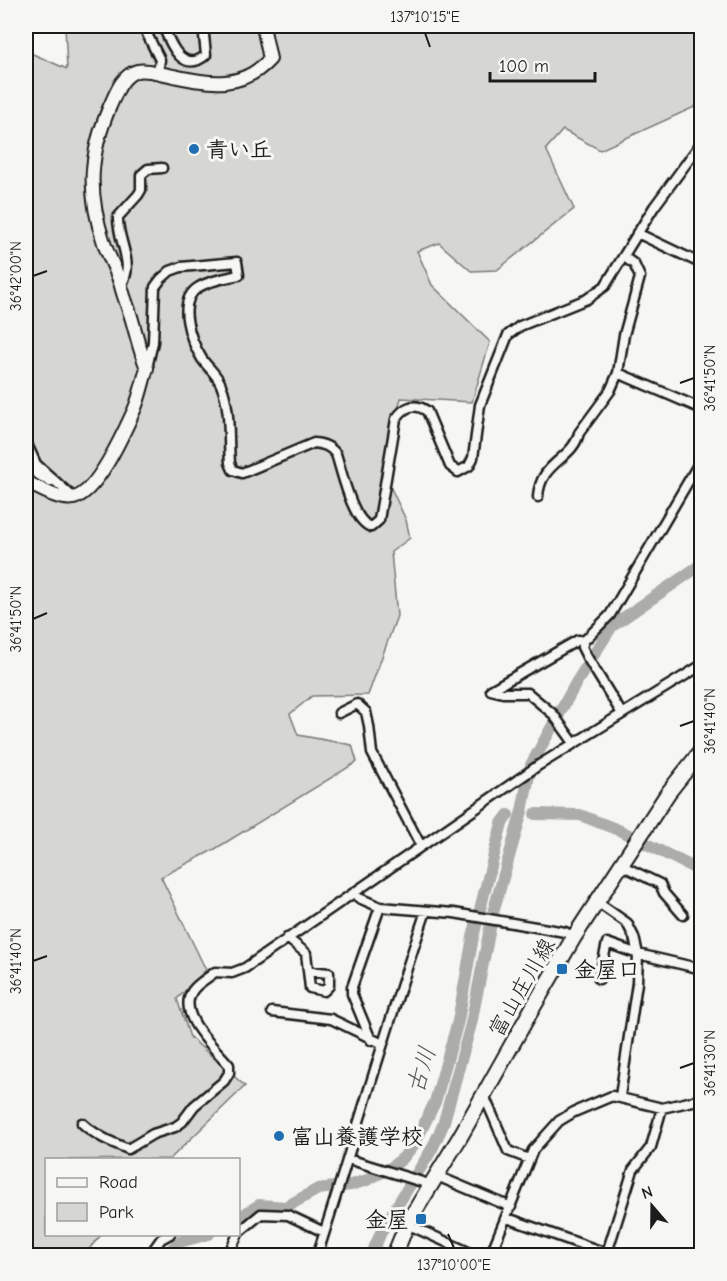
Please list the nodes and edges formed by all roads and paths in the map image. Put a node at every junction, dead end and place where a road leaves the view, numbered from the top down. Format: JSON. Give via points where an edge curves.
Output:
{"nodes":[{"id":1,"x":150,"y":26,"type":"edge"},
{"id":2,"x":163,"y":26,"type":"edge"},
{"id":3,"x":203,"y":26,"type":"edge"},
{"id":4,"x":263,"y":26,"type":"edge"},
{"id":5,"x":158,"y":73,"type":"junction"},
{"id":6,"x":702,"y":142,"type":"edge"},
{"id":7,"x":162,"y":168,"type":"dead end"},
{"id":8,"x":637,"y":233,"type":"junction"},
{"id":9,"x":624,"y":257,"type":"junction"},
{"id":10,"x":702,"y":264,"type":"edge"},
{"id":11,"x":121,"y":285,"type":"junction"},
{"id":12,"x":147,"y":368,"type":"junction"},
{"id":13,"x":618,"y":373,"type":"junction"},
{"id":14,"x":702,"y":410,"type":"edge"},
{"id":15,"x":26,"y":442,"type":"edge"},
{"id":16,"x":702,"y":458,"type":"edge"},
{"id":17,"x":26,"y":467,"type":"edge"},
{"id":18,"x":26,"y":482,"type":"edge"},
{"id":19,"x":58,"y":485,"type":"junction"},
{"id":20,"x":538,"y":497,"type":"dead end"},
{"id":21,"x":74,"y":498,"type":"junction"},
{"id":22,"x":584,"y":641,"type":"junction"},
{"id":23,"x":702,"y":665,"type":"edge"},
{"id":24,"x":339,"y":713,"type":"dead end"},
{"id":25,"x":622,"y":714,"type":"junction"},
{"id":26,"x":574,"y":743,"type":"junction"},
{"id":27,"x":702,"y":750,"type":"edge"},
{"id":28,"x":421,"y":846,"type":"junction"},
{"id":29,"x":621,"y":865,"type":"junction"},
{"id":30,"x":354,"y":893,"type":"junction"},
{"id":31,"x":597,"y":902,"type":"junction"},
{"id":32,"x":380,"y":907,"type":"junction"},
{"id":33,"x":426,"y":910,"type":"junction"},
{"id":34,"x":682,"y":915,"type":"dead end"},
{"id":35,"x":287,"y":938,"type":"junction"},
{"id":36,"x":574,"y":938,"type":"junction"},
{"id":37,"x":638,"y":954,"type":"junction"},
{"id":38,"x":702,"y":969,"type":"edge"},
{"id":39,"x":308,"y":971,"type":"dead end"},
{"id":40,"x":599,"y":979,"type":"dead end"},
{"id":41,"x":272,"y":1012,"type":"dead end"},
{"id":42,"x":371,"y":1040,"type":"junction"},
{"id":43,"x":383,"y":1044,"type":"junction"},
{"id":44,"x":620,"y":1096,"type":"junction"},
{"id":45,"x":483,"y":1097,"type":"junction"},
{"id":46,"x":702,"y":1099,"type":"edge"},
{"id":47,"x":662,"y":1108,"type":"junction"},
{"id":48,"x":82,"y":1123,"type":"dead end"},
{"id":49,"x":348,"y":1159,"type":"junction"},
{"id":50,"x":529,"y":1159,"type":"junction"},
{"id":51,"x":430,"y":1180,"type":"junction"},
{"id":52,"x":511,"y":1207,"type":"junction"},
{"id":53,"x":507,"y":1218,"type":"junction"},
{"id":54,"x":407,"y":1224,"type":"junction"},
{"id":55,"x":240,"y":1231,"type":"edge"},
{"id":56,"x":324,"y":1232,"type":"junction"},
{"id":57,"x":166,"y":1236,"type":"edge"},
{"id":58,"x":237,"y":1236,"type":"edge"},
{"id":59,"x":606,"y":1254,"type":"edge"},
{"id":60,"x":228,"y":1255,"type":"edge"},
{"id":61,"x":149,"y":1256,"type":"edge"},
{"id":62,"x":317,"y":1256,"type":"edge"},
{"id":63,"x":394,"y":1256,"type":"edge"},
{"id":64,"x":477,"y":1256,"type":"edge"},
{"id":65,"x":490,"y":1256,"type":"edge"}],
"edges":[{"from":1,"to":5,"type":"street","via":[[147,34],[160,60]]},
{"from":2,"to":3,"type":"street","via":[[177,55],[193,61],[206,56]]},
{"from":4,"to":5,"type":"street","via":[[270,59],[251,76],[225,83]]},
{"from":5,"to":11,"type":"street","via":[[136,71],[127,76],[114,97],[94,154],[92,181],[98,216]]},
{"from":6,"to":8,"type":"street"},
{"from":7,"to":11,"type":"street","via":[[148,169],[141,175],[141,190],[118,217],[127,262],[127,277]]},
{"from":8,"to":9,"type":"street"},
{"from":8,"to":10,"type":"street"},
{"from":9,"to":12,"type":"street","via":[[597,293],[520,326],[508,335],[480,405],[469,466],[458,472],[450,466],[428,411],[415,405],[401,412],[396,419],[379,520],[371,527],[356,513],[336,454],[322,444],[314,443],[242,473],[233,470],[225,396],[217,376],[201,357],[189,330],[186,311],[190,296],[200,286],[238,275],[237,262],[181,267],[161,279],[155,287],[153,342]]},
{"from":9,"to":13,"type":"street","via":[[634,264],[640,277]]},
{"from":11,"to":12,"type":"street"},
{"from":12,"to":21,"type":"street","via":[[135,406],[105,465],[87,492]]},
{"from":13,"to":14,"type":"street"},
{"from":13,"to":20,"type":"street","via":[[578,440],[547,470]]},
{"from":15,"to":19,"type":"street","via":[[36,464]]},
{"from":16,"to":22,"type":"street","via":[[610,615]]},
{"from":17,"to":19,"type":"street"},
{"from":18,"to":21,"type":"street"},
{"from":19,"to":21,"type":"street"},
{"from":22,"to":25,"type":"street","via":[[586,657]]},
{"from":22,"to":26,"type":"street","via":[[578,640],[491,690],[528,693],[553,714]]},
{"from":23,"to":25,"type":"street"},
{"from":24,"to":28,"type":"street","via":[[357,704],[366,712],[372,753]]},
{"from":25,"to":26,"type":"street"},
{"from":26,"to":28,"type":"street"},
{"from":27,"to":29,"type":"main road","name":"富山庄川線","via":[[668,793]]},
{"from":28,"to":30,"type":"street"},
{"from":29,"to":31,"type":"main road","name":"富山庄川線"},
{"from":29,"to":34,"type":"street","via":[[660,884]]},
{"from":30,"to":32,"type":"street"},
{"from":30,"to":35,"type":"street"},
{"from":31,"to":36,"type":"main road","name":"富山庄川線"},
{"from":31,"to":37,"type":"street","via":[[627,923]]},
{"from":32,"to":33,"type":"street"},
{"from":32,"to":42,"type":"street","via":[[352,987]]},
{"from":33,"to":36,"type":"street","via":[[565,932]]},
{"from":33,"to":43,"type":"street"},
{"from":35,"to":39,"type":"street","via":[[306,953]]},
{"from":35,"to":48,"type":"street","via":[[245,968],[232,973],[215,972],[192,991],[190,1015],[229,1065],[229,1074],[182,1122],[128,1149],[105,1140]]},
{"from":36,"to":45,"type":"main road","name":"富山庄川線"},
{"from":37,"to":38,"type":"street"},
{"from":37,"to":40,"type":"street","via":[[607,943]]},
{"from":37,"to":44,"type":"street"},
{"from":41,"to":42,"type":"street","via":[[331,1019]]},
{"from":42,"to":43,"type":"street"},
{"from":43,"to":49,"type":"street"},
{"from":44,"to":47,"type":"street"},
{"from":44,"to":50,"type":"street","via":[[612,1096],[559,1121]]},
{"from":45,"to":50,"type":"street","via":[[508,1151]]},
{"from":45,"to":51,"type":"main road","name":"富山庄川線"},
{"from":46,"to":47,"type":"street"},
{"from":47,"to":59,"type":"street","via":[[651,1147],[633,1170]]},
{"from":49,"to":51,"type":"street"},
{"from":49,"to":56,"type":"street"},
{"from":50,"to":52,"type":"street"},
{"from":51,"to":52,"type":"street"},
{"from":51,"to":54,"type":"main road","name":"富山庄川線"},
{"from":52,"to":53,"type":"street"},
{"from":53,"to":59,"type":"street"},
{"from":53,"to":65,"type":"street"},
{"from":54,"to":63,"type":"main road","name":"富山庄川線"},
{"from":54,"to":64,"type":"street"},
{"from":55,"to":56,"type":"street","via":[[261,1214],[288,1215]]},
{"from":56,"to":62,"type":"street"},
{"from":57,"to":61,"type":"street"},
{"from":58,"to":60,"type":"street"}]}
